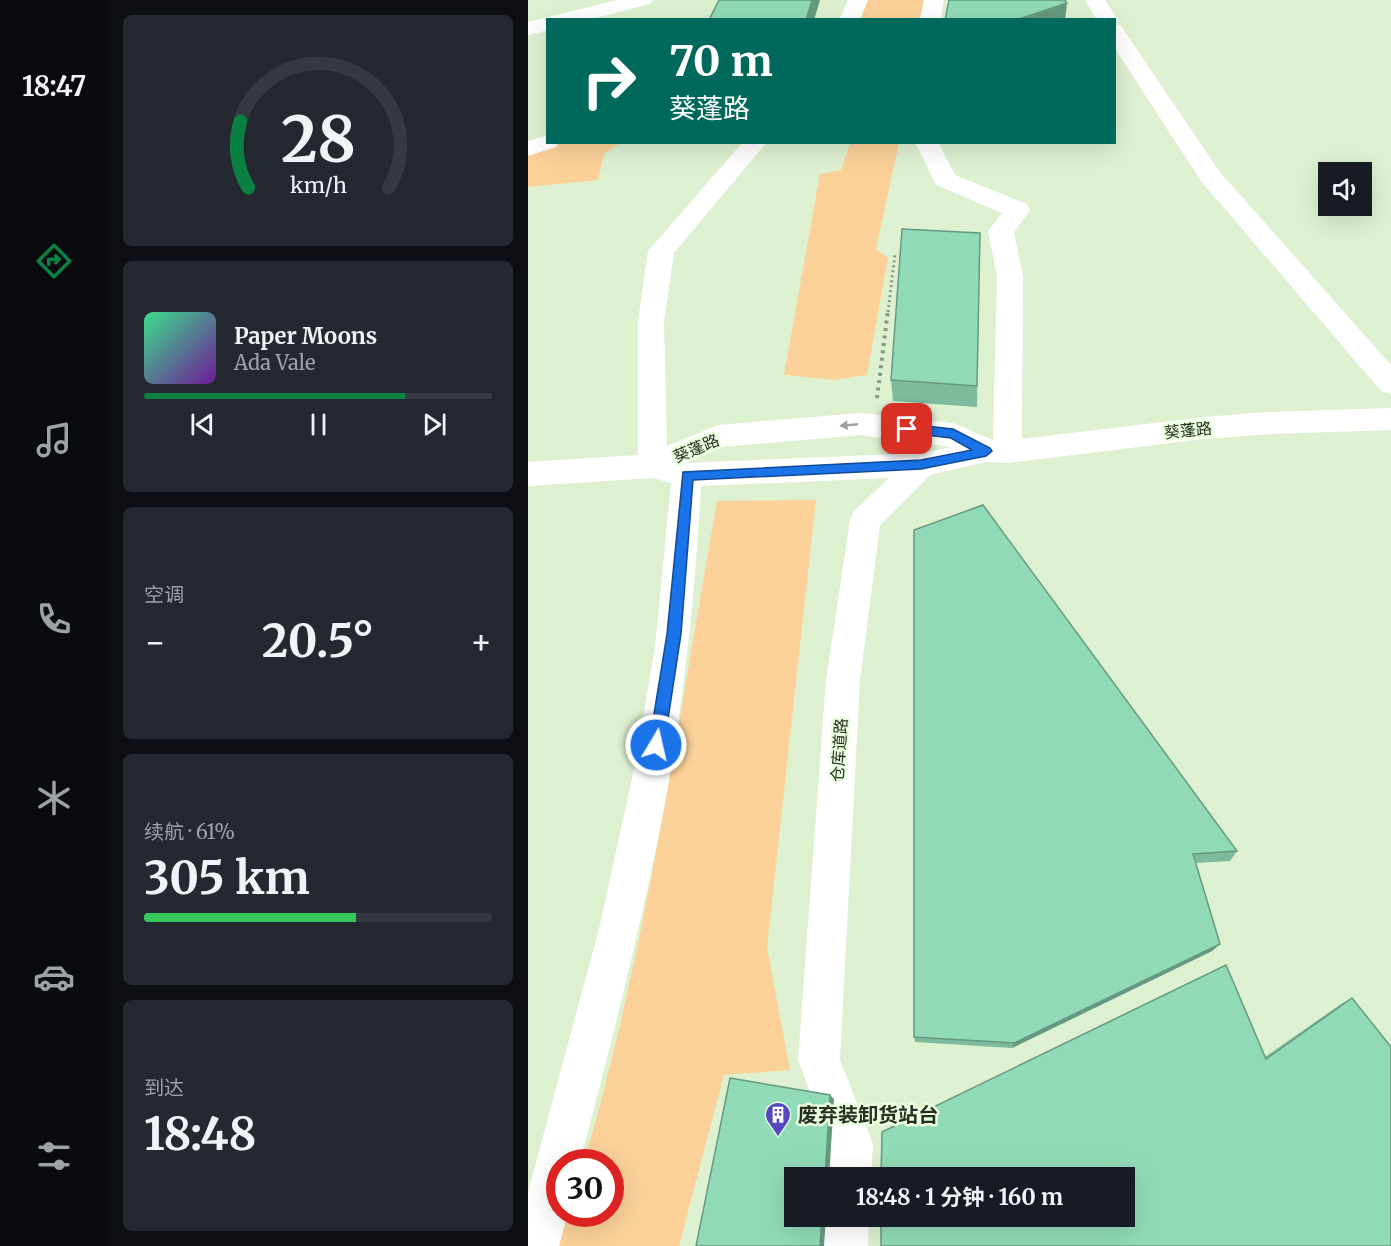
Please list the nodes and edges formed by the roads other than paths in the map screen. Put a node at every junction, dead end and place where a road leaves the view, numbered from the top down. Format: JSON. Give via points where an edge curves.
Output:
{"nodes":[{"id":1,"x":643,"y":0,"type":"edge"},
{"id":2,"x":858,"y":0,"type":"edge"},
{"id":3,"x":934,"y":0,"type":"edge"},
{"id":4,"x":1095,"y":0,"type":"edge"},
{"id":5,"x":567,"y":11,"type":"edge"},
{"id":6,"x":850,"y":18,"type":"edge"},
{"id":7,"x":930,"y":18,"type":"edge"},
{"id":8,"x":1107,"y":18,"type":"edge"},
{"id":9,"x":546,"y":24,"type":"edge"},
{"id":10,"x":528,"y":29,"type":"edge"},
{"id":11,"x":1116,"y":33,"type":"edge"},
{"id":12,"x":546,"y":143,"type":"edge"},
{"id":13,"x":754,"y":144,"type":"edge"},
{"id":14,"x":927,"y":144,"type":"edge"},
{"id":15,"x":528,"y":149,"type":"edge"},
{"id":16,"x":1391,"y":384,"type":"edge"},
{"id":17,"x":1391,"y":419,"type":"edge"},
{"id":18,"x":997,"y":452,"type":"junction"},
{"id":19,"x":921,"y":465,"type":"junction"},
{"id":20,"x":670,"y":471,"type":"junction"},
{"id":21,"x":528,"y":474,"type":"edge"},
{"id":22,"x":850,"y":1167,"type":"edge"},
{"id":23,"x":846,"y":1227,"type":"edge"},
{"id":24,"x":536,"y":1246,"type":"edge"},
{"id":25,"x":845,"y":1246,"type":"edge"}],
"edges":[{"from":1,"to":5,"type":"street"},
{"from":2,"to":6,"type":"street"},
{"from":3,"to":7,"type":"street"},
{"from":4,"to":8,"type":"street"},
{"from":9,"to":10,"type":"street"},
{"from":11,"to":16,"type":"street","via":[[1210,176]]},
{"from":12,"to":15,"type":"street"},
{"from":13,"to":20,"type":"street","via":[[661,251],[651,321]]},
{"from":14,"to":18,"type":"street","via":[[945,180],[1018,210],[1001,231],[1010,276]]},
{"from":17,"to":18,"type":"street","name":"葵蓬路","via":[[1204,428]]},
{"from":18,"to":19,"type":"street","name":"葵蓬路"},
{"from":18,"to":20,"type":"street","name":"葵蓬路","one_way":true,"via":[[953,434],[860,424],[718,436]]},
{"from":19,"to":20,"type":"street","name":"葵蓬路"},
{"from":19,"to":22,"type":"street","name":"仓库道路","via":[[865,520],[843,680],[819,1060],[851,1144]]},
{"from":20,"to":21,"type":"street","name":"葵蓬路"},
{"from":20,"to":24,"type":"street","via":[[674,634],[649,789],[619,929]]},
{"from":23,"to":25,"type":"street"}]}
